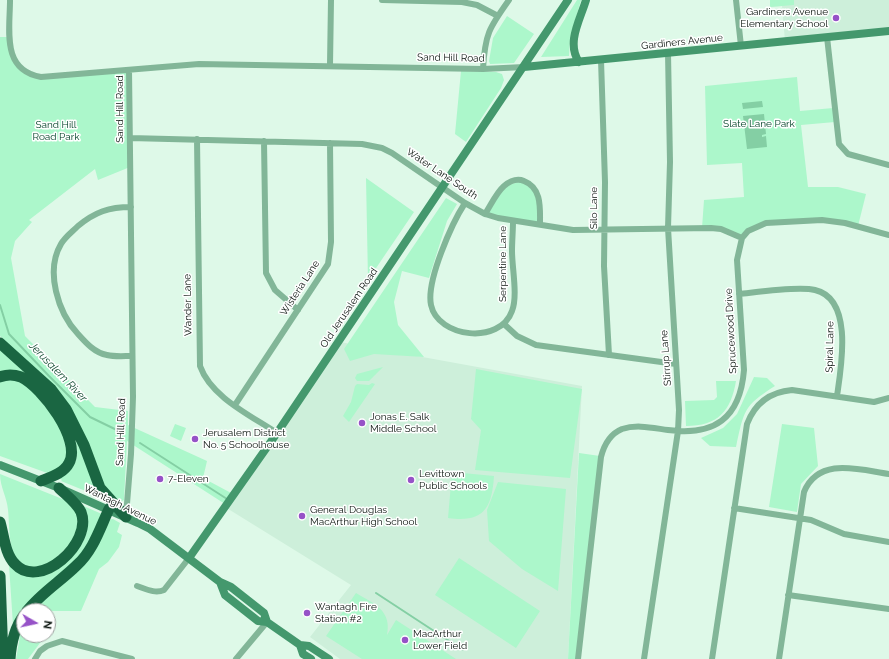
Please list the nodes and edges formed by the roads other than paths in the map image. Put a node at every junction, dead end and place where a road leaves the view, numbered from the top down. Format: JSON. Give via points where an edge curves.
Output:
{"nodes":[{"id":1,"x":10,"y":0,"type":"edge"},
{"id":2,"x":331,"y":0,"type":"edge"},
{"id":3,"x":382,"y":0,"type":"edge"},
{"id":4,"x":509,"y":0,"type":"edge"},
{"id":5,"x":568,"y":0,"type":"edge"},
{"id":6,"x":586,"y":0,"type":"edge"},
{"id":7,"x":736,"y":0,"type":"edge"},
{"id":8,"x":498,"y":16,"type":"junction"},
{"id":9,"x":889,"y":31,"type":"edge"},
{"id":10,"x":827,"y":37,"type":"junction"},
{"id":11,"x":741,"y":46,"type":"junction"},
{"id":12,"x":668,"y":53,"type":"junction"},
{"id":13,"x":601,"y":60,"type":"junction"},
{"id":14,"x":579,"y":62,"type":"junction"},
{"id":15,"x":330,"y":65,"type":"junction"},
{"id":16,"x":524,"y":68,"type":"junction"},
{"id":17,"x":483,"y":69,"type":"junction"},
{"id":18,"x":129,"y":70,"type":"junction"},
{"id":19,"x":130,"y":138,"type":"junction"},
{"id":20,"x":197,"y":139,"type":"junction"},
{"id":21,"x":264,"y":141,"type":"junction"},
{"id":22,"x":330,"y":143,"type":"junction"},
{"id":23,"x":889,"y":165,"type":"edge"},
{"id":24,"x":444,"y":187,"type":"junction"},
{"id":25,"x":466,"y":203,"type":"junction"},
{"id":26,"x":131,"y":207,"type":"junction"},
{"id":27,"x":485,"y":214,"type":"junction"},
{"id":28,"x":513,"y":220,"type":"junction"},
{"id":29,"x":540,"y":224,"type":"junction"},
{"id":30,"x":668,"y":228,"type":"junction"},
{"id":31,"x":604,"y":229,"type":"junction"},
{"id":32,"x":889,"y":235,"type":"edge"},
{"id":33,"x":742,"y":238,"type":"junction"},
{"id":34,"x":739,"y":294,"type":"junction"},
{"id":35,"x":298,"y":310,"type":"junction"},
{"id":36,"x":504,"y":324,"type":"junction"},
{"id":37,"x":0,"y":343,"type":"edge"},
{"id":38,"x":609,"y":355,"type":"junction"},
{"id":39,"x":132,"y":356,"type":"junction"},
{"id":40,"x":676,"y":364,"type":"junction"},
{"id":41,"x":0,"y":377,"type":"edge"},
{"id":42,"x":837,"y":396,"type":"junction"},
{"id":43,"x":889,"y":398,"type":"edge"},
{"id":44,"x":235,"y":405,"type":"junction"},
{"id":45,"x":678,"y":431,"type":"junction"},
{"id":46,"x":276,"y":433,"type":"junction"},
{"id":47,"x":0,"y":465,"type":"edge"},
{"id":48,"x":889,"y":474,"type":"edge"},
{"id":49,"x":41,"y":481,"type":"junction"},
{"id":50,"x":58,"y":488,"type":"junction"},
{"id":51,"x":734,"y":508,"type":"junction"},
{"id":52,"x":109,"y":509,"type":"junction"},
{"id":53,"x":126,"y":517,"type":"junction"},
{"id":54,"x":800,"y":518,"type":"junction"},
{"id":55,"x":0,"y":522,"type":"edge"},
{"id":56,"x":889,"y":542,"type":"edge"},
{"id":57,"x":188,"y":558,"type":"junction"},
{"id":58,"x":0,"y":576,"type":"edge"},
{"id":59,"x":138,"y":586,"type":"dead end"},
{"id":60,"x":788,"y":595,"type":"junction"},
{"id":61,"x":35,"y":603,"type":"edge"},
{"id":62,"x":889,"y":609,"type":"edge"},
{"id":63,"x":267,"y":622,"type":"junction"},
{"id":64,"x":16,"y":631,"type":"edge"},
{"id":65,"x":300,"y":645,"type":"junction"},
{"id":66,"x":3,"y":659,"type":"edge"},
{"id":67,"x":10,"y":659,"type":"edge"},
{"id":68,"x":35,"y":659,"type":"edge"},
{"id":69,"x":132,"y":659,"type":"edge"},
{"id":70,"x":236,"y":659,"type":"edge"},
{"id":71,"x":311,"y":659,"type":"edge"},
{"id":72,"x":329,"y":659,"type":"edge"},
{"id":73,"x":578,"y":659,"type":"edge"},
{"id":74,"x":644,"y":659,"type":"edge"},
{"id":75,"x":712,"y":659,"type":"edge"},
{"id":76,"x":779,"y":659,"type":"edge"}],
"edges":[{"from":1,"to":18,"type":"street","via":[[10,48],[18,65],[27,73],[41,77]]},
{"from":2,"to":15,"type":"street"},
{"from":3,"to":8,"type":"street","via":[[462,2],[477,5]]},
{"from":4,"to":8,"type":"street"},
{"from":5,"to":16,"type":"main road","name":"Old Jerusalem Road"},
{"from":6,"to":14,"type":"main road","via":[[573,41],[573,49]]},
{"from":7,"to":11,"type":"street"},
{"from":8,"to":17,"type":"street","via":[[484,44]]},
{"from":9,"to":10,"type":"main road","name":"Gardiners Avenue"},
{"from":10,"to":11,"type":"main road","name":"Gardiners Avenue"},
{"from":10,"to":23,"type":"street","via":[[839,144],[848,154]]},
{"from":11,"to":12,"type":"main road","name":"Gardiners Avenue"},
{"from":12,"to":13,"type":"main road","name":"Gardiners Avenue"},
{"from":12,"to":30,"type":"street","name":"Stirrup Lane"},
{"from":13,"to":14,"type":"main road","name":"Gardiners Avenue"},
{"from":13,"to":31,"type":"street","name":"Silo Lane"},
{"from":14,"to":16,"type":"main road","name":"Gardiners Avenue"},
{"from":15,"to":17,"type":"street","name":"Sand Hill Road"},
{"from":15,"to":18,"type":"street","name":"Sand Hill Road","via":[[199,64]]},
{"from":16,"to":17,"type":"street","name":"Sand Hill Road"},
{"from":16,"to":24,"type":"main road","name":"Old Jerusalem Road"},
{"from":18,"to":19,"type":"street","name":"Sand Hill Road"},
{"from":19,"to":20,"type":"street","name":"Water Lane South"},
{"from":19,"to":26,"type":"street","name":"Sand Hill Road"},
{"from":20,"to":21,"type":"street","name":"Water Lane South"},
{"from":20,"to":44,"type":"street","name":"Wander Lane","via":[[199,360],[208,384]]},
{"from":21,"to":22,"type":"street","name":"Water Lane South"},
{"from":21,"to":35,"type":"street","via":[[266,273],[275,290]]},
{"from":22,"to":24,"type":"street","name":"Water Lane South","via":[[362,144],[382,148]]},
{"from":22,"to":35,"type":"street","name":"Wisteria Lane","via":[[330,256],[324,272]]},
{"from":24,"to":25,"type":"street","name":"Water Lane South"},
{"from":24,"to":46,"type":"main road","name":"Old Jerusalem Road"},
{"from":25,"to":27,"type":"street","name":"Water Lane South"},
{"from":25,"to":36,"type":"street","via":[[456,218],[445,244],[432,288],[431,306],[439,320],[453,329],[481,334]]},
{"from":26,"to":39,"type":"street","name":"Sand Hill Road"},
{"from":26,"to":39,"type":"street","via":[[102,210],[87,219],[62,242],[54,265],[59,302],[70,327],[84,342],[100,353],[107,356]]},
{"from":27,"to":28,"type":"street","name":"Water Lane South"},
{"from":27,"to":29,"type":"street","via":[[505,185],[517,179],[532,184],[537,192]]},
{"from":28,"to":29,"type":"street","name":"Water Lane South"},
{"from":28,"to":36,"type":"street","name":"Serpentine Lane","via":[[514,303],[512,312]]},
{"from":29,"to":31,"type":"street","name":"Water Lane South","via":[[573,230]]},
{"from":30,"to":31,"type":"street","name":"Water Lane South"},
{"from":30,"to":33,"type":"street","name":"Water Lane South","via":[[721,229]]},
{"from":30,"to":40,"type":"street","name":"Stirrup Lane"},
{"from":31,"to":38,"type":"street","name":"Silo Lane"},
{"from":32,"to":33,"type":"street","via":[[845,223],[812,220],[756,225]]},
{"from":33,"to":34,"type":"street","name":"Sprucewood Drive","via":[[737,260]]},
{"from":34,"to":42,"type":"street","name":"Spiral Lane","via":[[808,289],[823,293],[833,301],[839,312],[842,327]]},
{"from":34,"to":45,"type":"street","name":"Sprucewood Drive","via":[[744,370],[739,396],[726,418],[712,427],[699,431]]},
{"from":35,"to":44,"type":"street","name":"Wisteria Lane"},
{"from":36,"to":38,"type":"street","via":[[517,336],[536,345]]},
{"from":37,"to":53,"type":"highway","via":[[50,389],[66,409],[82,441],[100,488]]},
{"from":38,"to":40,"type":"street"},
{"from":39,"to":53,"type":"street","name":"Sand Hill Road","via":[[132,449]]},
{"from":40,"to":45,"type":"street","name":"Stirrup Lane"},
{"from":41,"to":49,"type":"highway","via":[[12,374],[26,380],[48,402],[70,439],[72,448],[69,464],[63,471]]},
{"from":42,"to":43,"type":"street","via":[[874,402]]},
{"from":42,"to":51,"type":"street","via":[[781,391],[758,405],[747,424]]},
{"from":44,"to":46,"type":"street","name":"Wander Lane"},
{"from":45,"to":73,"type":"street","name":"Sprucewood Drive","via":[[632,427],[614,433],[604,446]]},
{"from":45,"to":74,"type":"street","name":"Stirrup Lane"},
{"from":46,"to":57,"type":"main road","name":"Old Jerusalem Road"},
{"from":47,"to":49,"type":"main road","name":"Wantagh Avenue"},
{"from":48,"to":54,"type":"street","via":[[830,468],[808,482]]},
{"from":49,"to":50,"type":"main road","name":"Wantagh Avenue"},
{"from":50,"to":52,"type":"main road","name":"Wantagh Avenue"},
{"from":50,"to":55,"type":"highway","via":[[78,508],[83,527],[81,536],[72,550],[49,569],[34,572],[16,566],[10,559]]},
{"from":51,"to":54,"type":"street"},
{"from":51,"to":75,"type":"street"},
{"from":52,"to":53,"type":"main road","name":"Wantagh Avenue"},
{"from":52,"to":61,"type":"highway","via":[[87,554]]},
{"from":53,"to":57,"type":"main road","name":"Wantagh Avenue","via":[[150,530]]},
{"from":54,"to":56,"type":"street","via":[[818,521],[844,534]]},
{"from":54,"to":60,"type":"street"},
{"from":57,"to":59,"type":"street","via":[[164,590],[154,592]]},
{"from":57,"to":63,"type":"main road","name":"Wantagh Avenue","via":[[220,582],[226,595],[258,621]]},
{"from":58,"to":66,"type":"highway"},
{"from":60,"to":62,"type":"street"},
{"from":60,"to":76,"type":"street"},
{"from":63,"to":65,"type":"main road","name":"Wantagh Avenue"},
{"from":63,"to":70,"type":"street"},
{"from":64,"to":67,"type":"highway"},
{"from":65,"to":71,"type":"main road","name":"Wantagh Avenue","via":[[303,654]]},
{"from":65,"to":72,"type":"main road","name":"Wantagh Avenue","via":[[309,646]]},
{"from":68,"to":69,"type":"street","via":[[46,646],[62,641]]}]}
